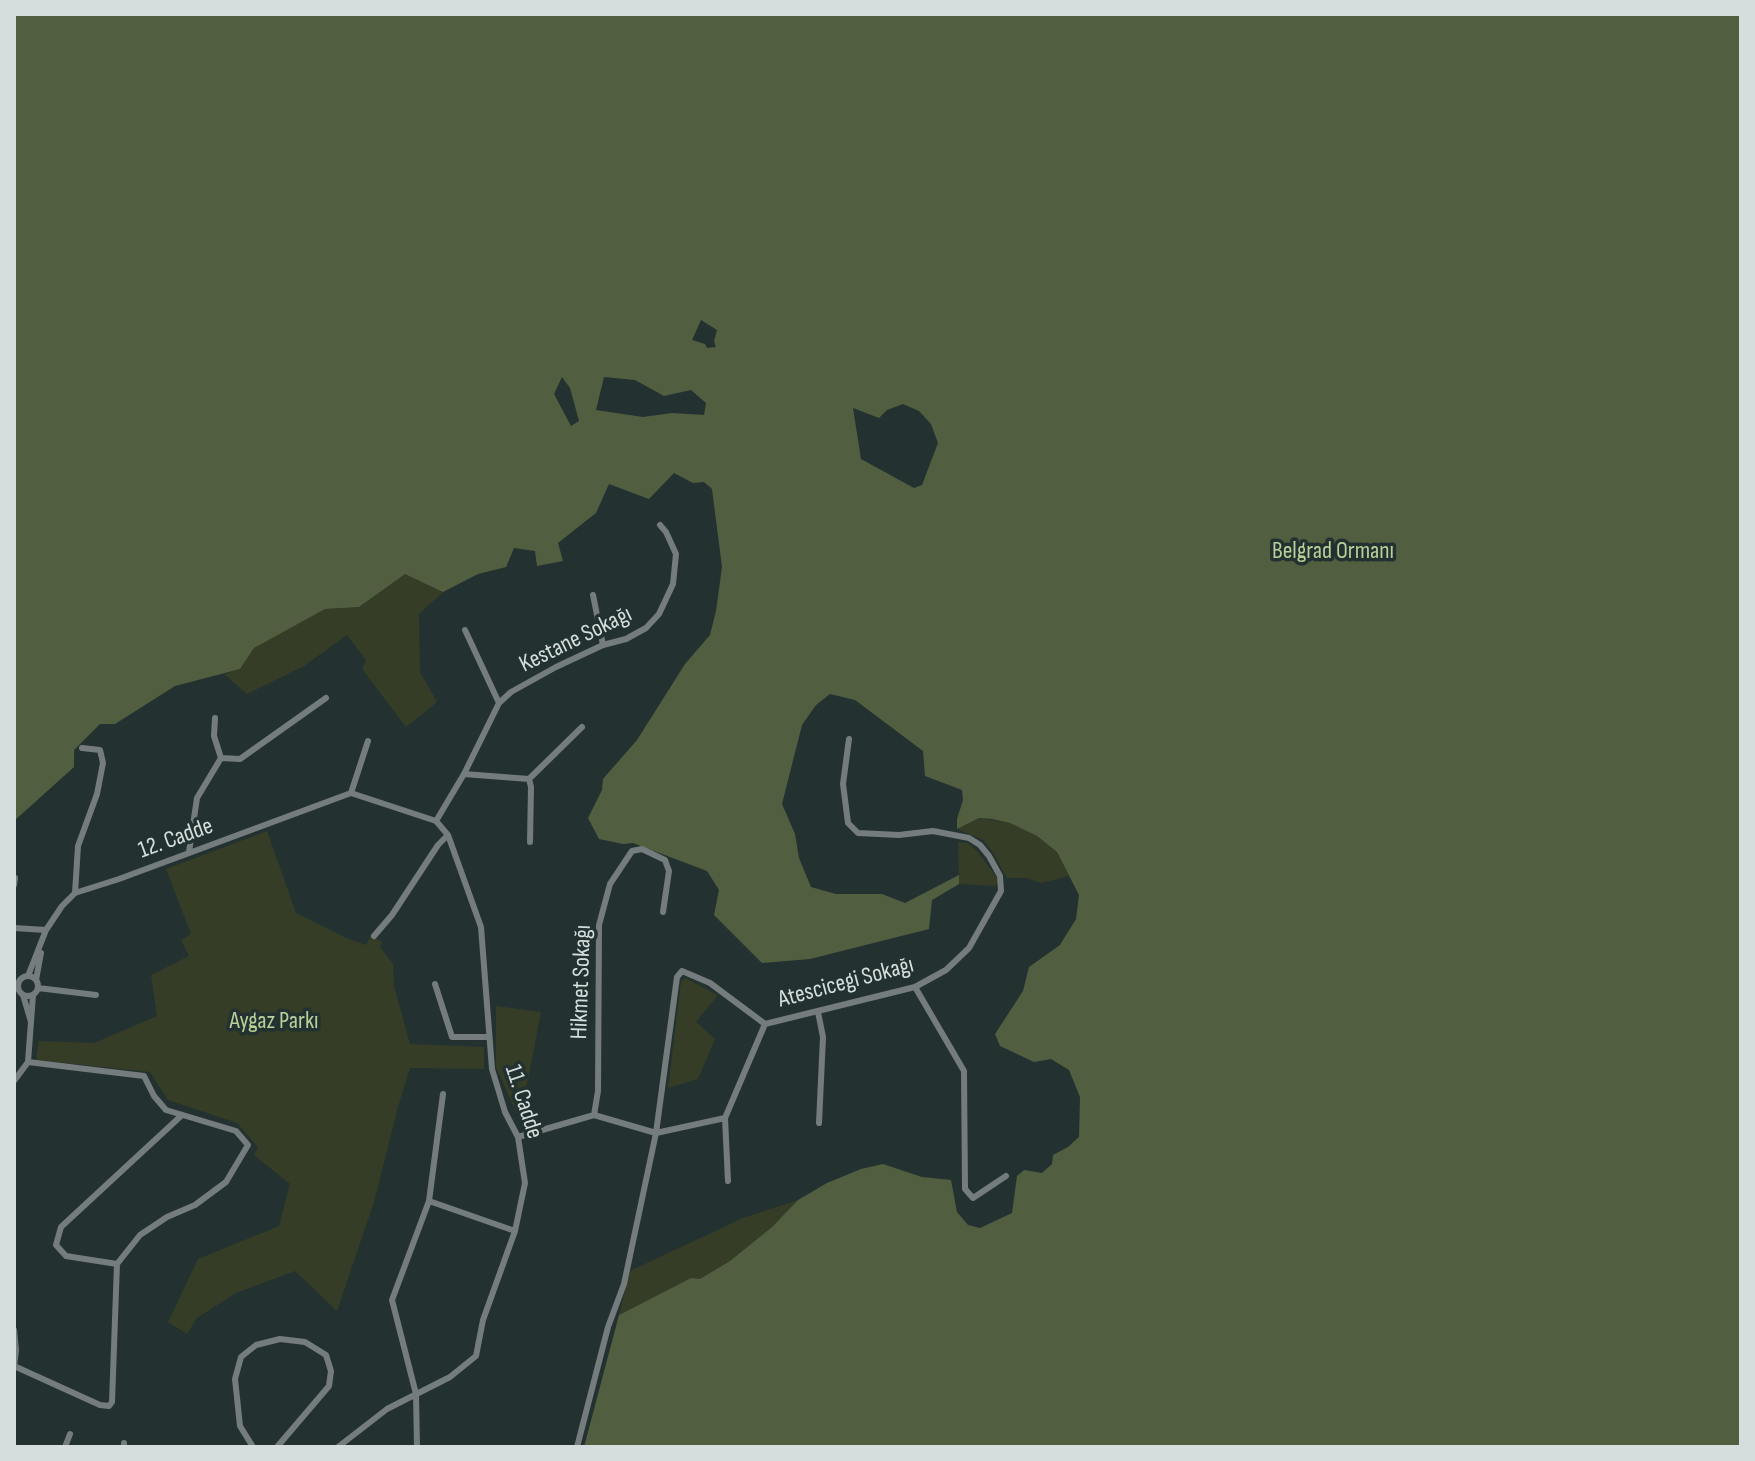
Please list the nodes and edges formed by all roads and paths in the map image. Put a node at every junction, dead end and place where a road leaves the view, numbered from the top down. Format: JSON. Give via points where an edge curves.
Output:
{"nodes":[{"id":1,"x":660,"y":525,"type":"dead end"},
{"id":2,"x":593,"y":595,"type":"dead end"},
{"id":3,"x":465,"y":630,"type":"dead end"},
{"id":4,"x":603,"y":645,"type":"junction"},
{"id":5,"x":326,"y":698,"type":"dead end"},
{"id":6,"x":499,"y":703,"type":"junction"},
{"id":7,"x":215,"y":718,"type":"dead end"},
{"id":8,"x":582,"y":727,"type":"dead end"},
{"id":9,"x":849,"y":739,"type":"dead end"},
{"id":10,"x":368,"y":741,"type":"dead end"},
{"id":11,"x":82,"y":748,"type":"dead end"},
{"id":12,"x":221,"y":758,"type":"junction"},
{"id":13,"x":464,"y":774,"type":"junction"},
{"id":14,"x":529,"y":779,"type":"junction"},
{"id":15,"x":351,"y":793,"type":"junction"},
{"id":16,"x":436,"y":821,"type":"junction"},
{"id":17,"x":448,"y":835,"type":"junction"},
{"id":18,"x":530,"y":842,"type":"dead end"},
{"id":19,"x":189,"y":852,"type":"junction"},
{"id":20,"x":15,"y":878,"type":"edge"},
{"id":21,"x":14,"y":885,"type":"edge"},
{"id":22,"x":75,"y":893,"type":"junction"},
{"id":23,"x":663,"y":912,"type":"dead end"},
{"id":24,"x":14,"y":928,"type":"edge"},
{"id":25,"x":46,"y":930,"type":"junction"},
{"id":26,"x":374,"y":936,"type":"dead end"},
{"id":27,"x":41,"y":949,"type":"junction"},
{"id":28,"x":21,"y":978,"type":"edge"},
{"id":29,"x":36,"y":980,"type":"junction"},
{"id":30,"x":435,"y":984,"type":"dead end"},
{"id":31,"x":915,"y":987,"type":"junction"},
{"id":32,"x":19,"y":992,"type":"edge"},
{"id":33,"x":35,"y":992,"type":"junction"},
{"id":34,"x":96,"y":995,"type":"dead end"},
{"id":35,"x":818,"y":1012,"type":"junction"},
{"id":36,"x":31,"y":1022,"type":"junction"},
{"id":37,"x":765,"y":1024,"type":"junction"},
{"id":38,"x":488,"y":1037,"type":"junction"},
{"id":39,"x":28,"y":1062,"type":"junction"},
{"id":40,"x":14,"y":1081,"type":"edge"},
{"id":41,"x":443,"y":1094,"type":"dead end"},
{"id":42,"x":182,"y":1115,"type":"junction"},
{"id":43,"x":594,"y":1115,"type":"junction"},
{"id":44,"x":725,"y":1118,"type":"junction"},
{"id":45,"x":819,"y":1123,"type":"dead end"},
{"id":46,"x":656,"y":1133,"type":"junction"},
{"id":47,"x":518,"y":1137,"type":"junction"},
{"id":48,"x":1006,"y":1176,"type":"dead end"},
{"id":49,"x":728,"y":1181,"type":"dead end"},
{"id":50,"x":429,"y":1201,"type":"junction"},
{"id":51,"x":515,"y":1231,"type":"junction"},
{"id":52,"x":117,"y":1264,"type":"junction"},
{"id":53,"x":14,"y":1330,"type":"edge"},
{"id":54,"x":14,"y":1367,"type":"edge"},
{"id":55,"x":416,"y":1394,"type":"junction"},
{"id":56,"x":70,"y":1434,"type":"dead end"},
{"id":57,"x":65,"y":1447,"type":"edge"},
{"id":58,"x":253,"y":1447,"type":"edge"},
{"id":59,"x":277,"y":1447,"type":"edge"},
{"id":60,"x":338,"y":1447,"type":"edge"},
{"id":61,"x":417,"y":1447,"type":"edge"},
{"id":62,"x":577,"y":1447,"type":"edge"}],
"edges":[{"from":1,"to":4,"type":"street","name":"Kestane Sokağı","via":[[676,554],[667,598],[646,628]]},
{"from":2,"to":4,"type":"street"},
{"from":3,"to":6,"type":"street"},
{"from":4,"to":6,"type":"street","name":"Kestane Sokağı"},
{"from":5,"to":12,"type":"street","via":[[240,759]]},
{"from":6,"to":13,"type":"street","name":"Kestane Sokağı"},
{"from":7,"to":12,"type":"street"},
{"from":8,"to":14,"type":"street"},
{"from":9,"to":31,"type":"street","name":"Atescicegi Sokağı","via":[[843,784],[848,823],[858,833],[933,831],[969,838],[989,856],[1000,876],[1001,891],[969,948],[946,970]]},
{"from":10,"to":15,"type":"street"},
{"from":11,"to":22,"type":"street","via":[[100,750],[103,763],[78,846]]},
{"from":12,"to":19,"type":"street","via":[[197,798]]},
{"from":13,"to":14,"type":"street"},
{"from":13,"to":16,"type":"street","name":"Kestane Sokağı"},
{"from":14,"to":18,"type":"street"},
{"from":15,"to":16,"type":"street"},
{"from":15,"to":19,"type":"street","name":"12. Cadde"},
{"from":16,"to":17,"type":"street"},
{"from":17,"to":26,"type":"street"},
{"from":17,"to":38,"type":"street","name":"11. Cadde","via":[[481,927]]},
{"from":19,"to":22,"type":"street","name":"12. Cadde"},
{"from":20,"to":21,"type":"street"},
{"from":22,"to":25,"type":"street"},
{"from":23,"to":43,"type":"street","name":"Hikmet Sokağı","via":[[669,871],[665,860],[642,849],[632,851],[610,884],[599,925]]},
{"from":24,"to":25,"type":"street"},
{"from":25,"to":27,"type":"street"},
{"from":27,"to":28,"type":"street"},
{"from":27,"to":29,"type":"street"},
{"from":28,"to":29,"type":"street"},
{"from":28,"to":32,"type":"street"},
{"from":29,"to":33,"type":"street"},
{"from":30,"to":38,"type":"street","via":[[452,1037]]},
{"from":31,"to":35,"type":"street","name":"Atescicegi Sokağı"},
{"from":31,"to":48,"type":"street","via":[[964,1071],[965,1189],[973,1198]]},
{"from":32,"to":33,"type":"street"},
{"from":32,"to":36,"type":"street"},
{"from":33,"to":34,"type":"street"},
{"from":33,"to":36,"type":"street"},
{"from":35,"to":37,"type":"street","name":"Atescicegi Sokağı"},
{"from":35,"to":45,"type":"street","via":[[823,1037]]},
{"from":36,"to":39,"type":"street"},
{"from":37,"to":44,"type":"street"},
{"from":37,"to":46,"type":"street","via":[[710,983],[682,971]]},
{"from":38,"to":47,"type":"street","name":"11. Cadde","via":[[492,1069]]},
{"from":39,"to":40,"type":"street"},
{"from":39,"to":42,"type":"street","via":[[144,1076],[166,1110]]},
{"from":41,"to":50,"type":"street"},
{"from":42,"to":52,"type":"street","via":[[61,1227],[56,1245],[66,1256]]},
{"from":42,"to":52,"type":"street","via":[[236,1131],[248,1145],[226,1182],[140,1235]]},
{"from":43,"to":46,"type":"street"},
{"from":43,"to":47,"type":"street"},
{"from":44,"to":46,"type":"street"},
{"from":44,"to":49,"type":"street"},
{"from":46,"to":62,"type":"street","via":[[624,1284]]},
{"from":47,"to":51,"type":"street","name":"11. Cadde","via":[[525,1183]]},
{"from":50,"to":51,"type":"street"},
{"from":50,"to":55,"type":"street","via":[[392,1300]]},
{"from":51,"to":55,"type":"street","name":"11. Cadde","via":[[483,1320],[476,1356]]},
{"from":52,"to":54,"type":"street","via":[[109,1406]]},
{"from":53,"to":54,"type":"street"},
{"from":55,"to":60,"type":"street","name":"11. Cadde"},
{"from":55,"to":61,"type":"street"},
{"from":56,"to":57,"type":"street"},
{"from":58,"to":59,"type":"street","via":[[240,1426],[235,1379],[241,1357],[256,1345],[280,1339],[305,1342],[326,1355],[329,1386]]}]}
